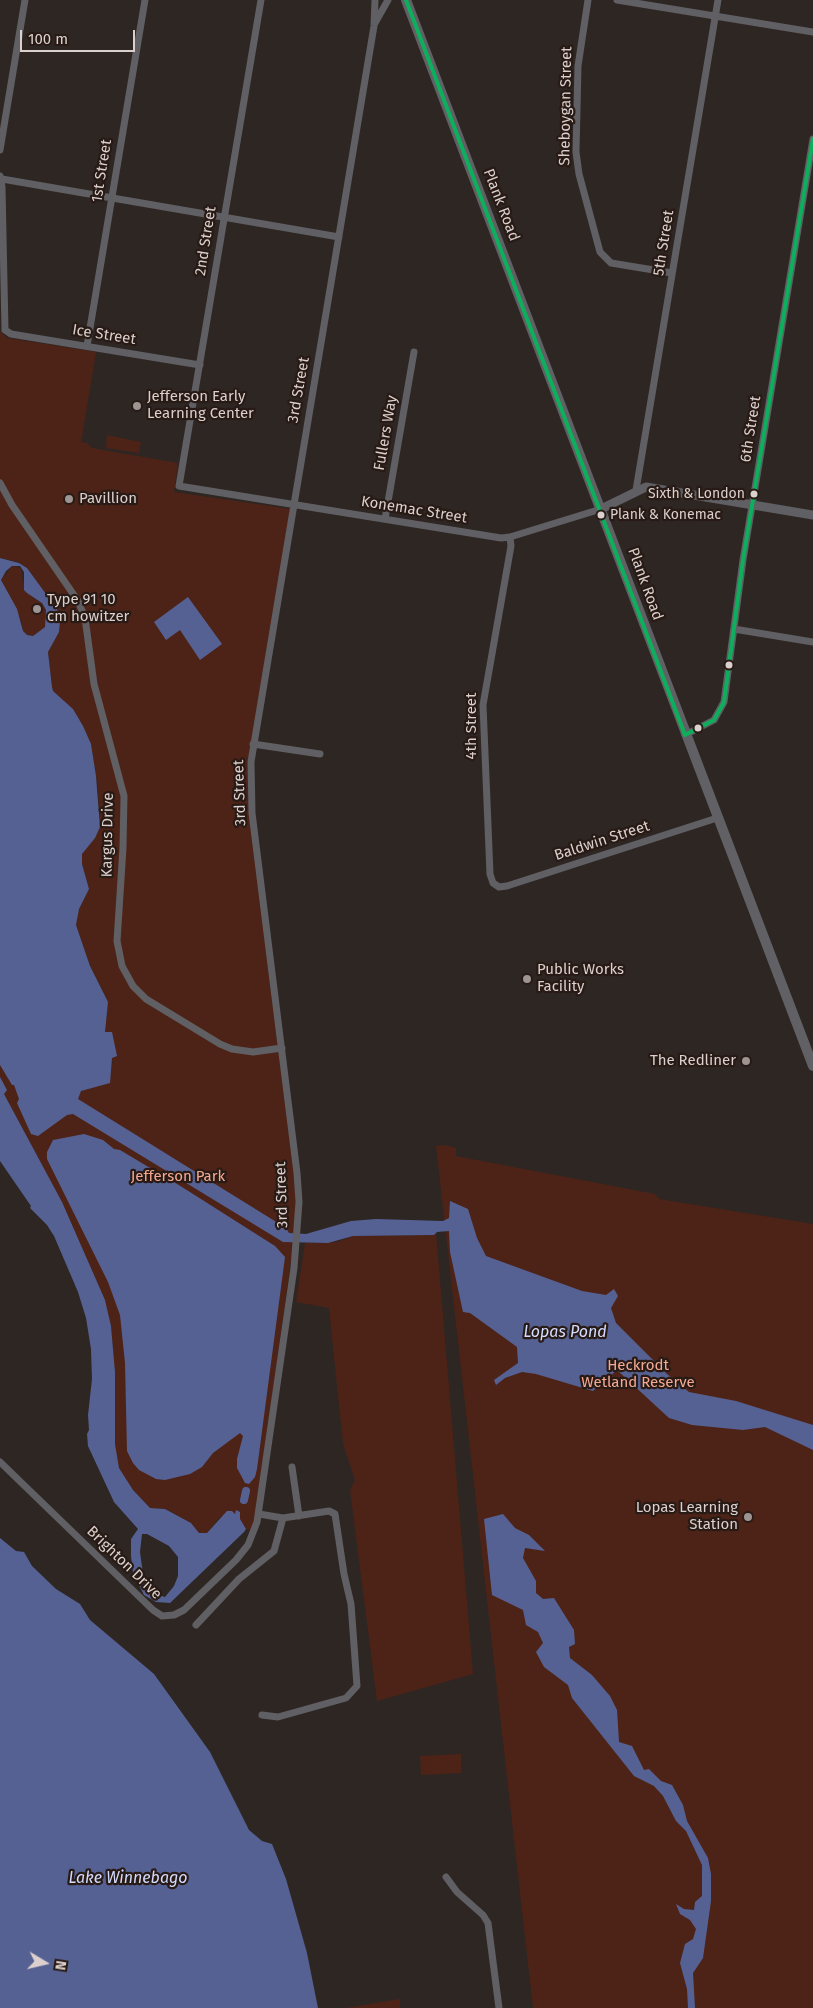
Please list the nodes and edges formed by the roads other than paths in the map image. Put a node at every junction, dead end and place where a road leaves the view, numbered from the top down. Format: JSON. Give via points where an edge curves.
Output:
{"nodes":[{"id":1,"x":25,"y":0,"type":"edge"},
{"id":2,"x":145,"y":0,"type":"edge"},
{"id":3,"x":261,"y":0,"type":"edge"},
{"id":4,"x":375,"y":0,"type":"edge"},
{"id":5,"x":388,"y":0,"type":"edge"},
{"id":6,"x":406,"y":0,"type":"edge"},
{"id":7,"x":588,"y":0,"type":"edge"},
{"id":8,"x":617,"y":0,"type":"edge"},
{"id":9,"x":718,"y":0,"type":"edge"},
{"id":10,"x":715,"y":16,"type":"junction"},
{"id":11,"x":375,"y":23,"type":"junction"},
{"id":12,"x":813,"y":32,"type":"edge"},
{"id":13,"x":813,"y":139,"type":"edge"},
{"id":14,"x":0,"y":150,"type":"edge"},
{"id":15,"x":1,"y":178,"type":"edge"},
{"id":16,"x":112,"y":198,"type":"junction"},
{"id":17,"x":224,"y":217,"type":"junction"},
{"id":18,"x":339,"y":237,"type":"junction"},
{"id":19,"x":672,"y":273,"type":"junction"},
{"id":20,"x":2,"y":332,"type":"edge"},
{"id":21,"x":87,"y":346,"type":"junction"},
{"id":22,"x":414,"y":352,"type":"dead end"},
{"id":23,"x":200,"y":365,"type":"junction"},
{"id":24,"x":0,"y":483,"type":"edge"},
{"id":25,"x":179,"y":486,"type":"joint"},
{"id":26,"x":636,"y":490,"type":"junction"},
{"id":27,"x":294,"y":505,"type":"junction"},
{"id":28,"x":752,"y":505,"type":"junction"},
{"id":29,"x":601,"y":508,"type":"junction"},
{"id":30,"x":813,"y":514,"type":"edge"},
{"id":31,"x":385,"y":519,"type":"junction"},
{"id":32,"x":510,"y":538,"type":"junction"},
{"id":33,"x":734,"y":629,"type":"junction"},
{"id":34,"x":813,"y":642,"type":"edge"},
{"id":35,"x":685,"y":735,"type":"junction"},
{"id":36,"x":253,"y":744,"type":"junction"},
{"id":37,"x":320,"y":754,"type":"dead end"},
{"id":38,"x":717,"y":818,"type":"junction"},
{"id":39,"x":495,"y":886,"type":"joint"},
{"id":40,"x":282,"y":1048,"type":"junction"},
{"id":41,"x":813,"y":1066,"type":"edge"},
{"id":42,"x":0,"y":1462,"type":"edge"},
{"id":43,"x":292,"y":1467,"type":"dead end"},
{"id":44,"x":259,"y":1514,"type":"junction"},
{"id":45,"x":299,"y":1516,"type":"junction"},
{"id":46,"x":283,"y":1518,"type":"junction"},
{"id":47,"x":253,"y":1536,"type":"joint"},
{"id":48,"x":196,"y":1625,"type":"dead end"},
{"id":49,"x":262,"y":1715,"type":"dead end"},
{"id":50,"x":446,"y":1877,"type":"dead end"},
{"id":51,"x":499,"y":2008,"type":"edge"}],
"edges":[{"from":1,"to":14,"type":"street"},
{"from":2,"to":16,"type":"street","name":"1st Street"},
{"from":3,"to":17,"type":"street","name":"2nd Street"},
{"from":4,"to":11,"type":"street","name":"3rd Street"},
{"from":5,"to":11,"type":"street","name":"3rd Street"},
{"from":6,"to":29,"type":"main road","name":"Plank Road"},
{"from":7,"to":19,"type":"street","name":"Sheboygan Street","via":[[578,66],[577,160],[600,252],[612,263]]},
{"from":8,"to":10,"type":"street"},
{"from":9,"to":10,"type":"street","name":"5th Street"},
{"from":10,"to":12,"type":"street"},
{"from":10,"to":19,"type":"street","name":"5th Street"},
{"from":11,"to":18,"type":"street","name":"3rd Street"},
{"from":13,"to":28,"type":"street","name":"6th Street"},
{"from":15,"to":16,"type":"street"},
{"from":15,"to":20,"type":"street"},
{"from":16,"to":17,"type":"street"},
{"from":16,"to":21,"type":"street","name":"1st Street"},
{"from":17,"to":18,"type":"street"},
{"from":17,"to":23,"type":"street","name":"2nd Street"},
{"from":18,"to":27,"type":"street","name":"3rd Street"},
{"from":19,"to":26,"type":"street","name":"5th Street"},
{"from":20,"to":21,"type":"street","name":"Ice Street"},
{"from":21,"to":23,"type":"street","name":"Ice Street"},
{"from":22,"to":31,"type":"street","name":"Fullers Way"},
{"from":23,"to":25,"type":"street","name":"2nd Street"},
{"from":24,"to":40,"type":"street","name":"Kargus Drive","via":[[78,601],[85,618],[94,684],[124,796],[117,941],[122,966],[146,999],[220,1044],[253,1052]]},
{"from":25,"to":27,"type":"street","name":"Konemac Street"},
{"from":26,"to":28,"type":"street","via":[[654,488]]},
{"from":26,"to":29,"type":"street","name":"Konemac Street"},
{"from":27,"to":31,"type":"street","name":"Konemac Street"},
{"from":27,"to":36,"type":"street","name":"3rd Street"},
{"from":28,"to":30,"type":"street"},
{"from":28,"to":33,"type":"street","name":"6th Street"},
{"from":29,"to":32,"type":"street","name":"Konemac Street"},
{"from":29,"to":35,"type":"main road","name":"Plank Road"},
{"from":31,"to":32,"type":"street","name":"Konemac Street"},
{"from":32,"to":39,"type":"street","name":"4th Street","via":[[484,705],[490,874]]},
{"from":33,"to":34,"type":"street"},
{"from":33,"to":35,"type":"street","name":"6th Street","via":[[722,709],[707,724]]},
{"from":35,"to":38,"type":"main road","name":"Plank Road"},
{"from":36,"to":37,"type":"street"},
{"from":36,"to":40,"type":"street","name":"3rd Street","via":[[250,775],[252,813]]},
{"from":38,"to":39,"type":"street","name":"Baldwin Street","via":[[507,886]]},
{"from":38,"to":41,"type":"main road","name":"Plank Road"},
{"from":40,"to":44,"type":"street","name":"3rd Street","via":[[297,1173],[297,1233]]},
{"from":42,"to":47,"type":"street","name":"Brighton Drive","via":[[152,1610],[162,1616],[184,1610],[236,1560]]},
{"from":43,"to":45,"type":"street"},
{"from":44,"to":46,"type":"street"},
{"from":44,"to":47,"type":"street","name":"3rd Street"},
{"from":45,"to":46,"type":"street"},
{"from":45,"to":49,"type":"street","via":[[329,1511],[335,1514],[351,1604],[357,1686],[346,1698],[278,1717]]},
{"from":46,"to":48,"type":"street","via":[[274,1551],[239,1579]]},
{"from":50,"to":51,"type":"street","via":[[488,1923]]}]}
